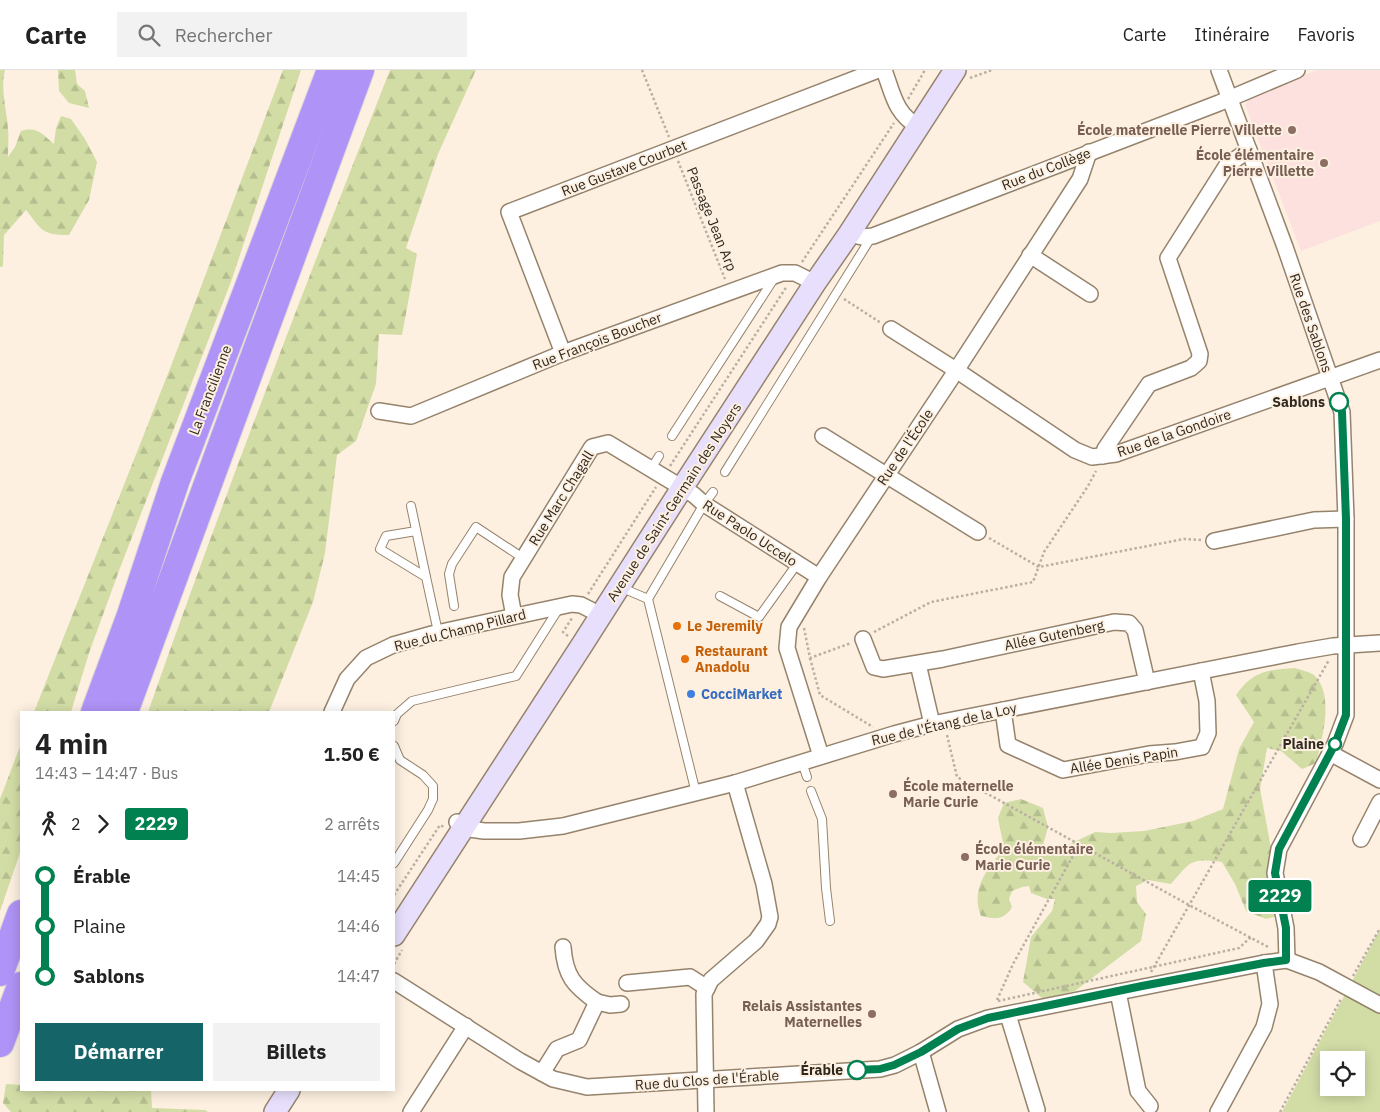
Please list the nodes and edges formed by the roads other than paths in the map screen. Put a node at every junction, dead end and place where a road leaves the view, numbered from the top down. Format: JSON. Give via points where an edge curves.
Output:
{"nodes":[{"id":1,"x":331,"y":70,"type":"edge"},
{"id":2,"x":360,"y":70,"type":"edge"},
{"id":3,"x":878,"y":70,"type":"edge"},
{"id":4,"x":884,"y":70,"type":"edge"},
{"id":5,"x":940,"y":70,"type":"edge"},
{"id":6,"x":955,"y":70,"type":"edge"},
{"id":7,"x":1219,"y":70,"type":"edge"},
{"id":8,"x":1298,"y":70,"type":"edge"},
{"id":9,"x":1230,"y":98,"type":"junction"},
{"id":10,"x":909,"y":120,"type":"junction"},
{"id":11,"x":1249,"y":150,"type":"junction"},
{"id":12,"x":1089,"y":152,"type":"junction"},
{"id":13,"x":850,"y":234,"type":"junction"},
{"id":14,"x":873,"y":236,"type":"junction"},
{"id":15,"x":1030,"y":255,"type":"junction"},
{"id":16,"x":776,"y":275,"type":"junction"},
{"id":17,"x":805,"y":278,"type":"junction"},
{"id":18,"x":1090,"y":294,"type":"dead end"},
{"id":19,"x":891,"y":329,"type":"road end"},
{"id":20,"x":563,"y":353,"type":"junction"},
{"id":21,"x":1380,"y":360,"type":"edge"},
{"id":22,"x":956,"y":370,"type":"junction"},
{"id":23,"x":1330,"y":377,"type":"junction"},
{"id":24,"x":379,"y":411,"type":"dead end"},
{"id":25,"x":672,"y":436,"type":"dead end"},
{"id":26,"x":823,"y":436,"type":"dead end"},
{"id":27,"x":1103,"y":456,"type":"junction"},
{"id":28,"x":725,"y":472,"type":"dead end"},
{"id":29,"x":666,"y":474,"type":"junction"},
{"id":30,"x":886,"y":475,"type":"junction"},
{"id":31,"x":708,"y":498,"type":"junction"},
{"id":32,"x":411,"y":506,"type":"dead end"},
{"id":33,"x":1346,"y":519,"type":"junction"},
{"id":34,"x":416,"y":531,"type":"junction"},
{"id":35,"x":978,"y":532,"type":"road end"},
{"id":36,"x":1214,"y":541,"type":"road end"},
{"id":37,"x":523,"y":558,"type":"junction"},
{"id":38,"x":797,"y":564,"type":"junction"},
{"id":39,"x":819,"y":577,"type":"junction"},
{"id":40,"x":426,"y":578,"type":"junction"},
{"id":41,"x":620,"y":587,"type":"junction"},
{"id":42,"x":720,"y":596,"type":"dead end"},
{"id":43,"x":648,"y":599,"type":"junction"},
{"id":44,"x":454,"y":606,"type":"dead end"},
{"id":45,"x":560,"y":606,"type":"junction"},
{"id":46,"x":586,"y":608,"type":"junction"},
{"id":47,"x":514,"y":616,"type":"junction"},
{"id":48,"x":438,"y":632,"type":"junction"},
{"id":49,"x":863,"y":639,"type":"road end"},
{"id":50,"x":1380,"y":643,"type":"edge"},
{"id":51,"x":1340,"y":645,"type":"junction"},
{"id":52,"x":918,"y":664,"type":"junction"},
{"id":53,"x":1201,"y":671,"type":"junction"},
{"id":54,"x":1146,"y":682,"type":"junction"},
{"id":55,"x":1003,"y":710,"type":"junction"},
{"id":56,"x":95,"y":711,"type":"edge"},
{"id":57,"x":124,"y":711,"type":"edge"},
{"id":58,"x":332,"y":711,"type":"edge"},
{"id":59,"x":395,"y":719,"type":"edge"},
{"id":60,"x":938,"y":723,"type":"junction"},
{"id":61,"x":395,"y":748,"type":"edge"},
{"id":62,"x":1330,"y":753,"type":"junction"},
{"id":63,"x":821,"y":756,"type":"junction"},
{"id":64,"x":802,"y":762,"type":"junction"},
{"id":65,"x":807,"y":776,"type":"dead end"},
{"id":66,"x":1380,"y":780,"type":"edge"},
{"id":67,"x":735,"y":783,"type":"junction"},
{"id":68,"x":811,"y":791,"type":"dead end"},
{"id":69,"x":696,"y":793,"type":"junction"},
{"id":70,"x":1380,"y":802,"type":"edge"},
{"id":71,"x":453,"y":824,"type":"junction"},
{"id":72,"x":1361,"y":839,"type":"dead end"},
{"id":73,"x":395,"y":860,"type":"edge"},
{"id":74,"x":395,"y":913,"type":"edge"},
{"id":75,"x":20,"y":917,"type":"edge"},
{"id":76,"x":830,"y":922,"type":"dead end"},
{"id":77,"x":395,"y":933,"type":"edge"},
{"id":78,"x":563,"y":947,"type":"dead end"},
{"id":79,"x":1287,"y":955,"type":"junction"},
{"id":80,"x":1264,"y":963,"type":"junction"},
{"id":81,"x":0,"y":972,"type":"edge"},
{"id":82,"x":395,"y":982,"type":"edge"},
{"id":83,"x":628,"y":983,"type":"dead end"},
{"id":84,"x":706,"y":988,"type":"junction"},
{"id":85,"x":20,"y":989,"type":"edge"},
{"id":86,"x":1118,"y":992,"type":"junction"},
{"id":87,"x":597,"y":1002,"type":"junction"},
{"id":88,"x":621,"y":1004,"type":"dead end"},
{"id":89,"x":1380,"y":1005,"type":"edge"},
{"id":90,"x":1008,"y":1015,"type":"junction"},
{"id":91,"x":466,"y":1026,"type":"junction"},
{"id":92,"x":0,"y":1043,"type":"edge"},
{"id":93,"x":921,"y":1052,"type":"junction"},
{"id":94,"x":542,"y":1073,"type":"junction"},
{"id":95,"x":704,"y":1080,"type":"junction"},
{"id":96,"x":288,"y":1091,"type":"edge"},
{"id":97,"x":1150,"y":1106,"type":"dead end"},
{"id":98,"x":1037,"y":1110,"type":"dead end"},
{"id":99,"x":275,"y":1112,"type":"edge"},
{"id":100,"x":412,"y":1112,"type":"edge"},
{"id":101,"x":706,"y":1112,"type":"edge"},
{"id":102,"x":938,"y":1112,"type":"edge"},
{"id":103,"x":1218,"y":1112,"type":"edge"}],
"edges":[{"from":1,"to":56,"type":"highway","name":"La Francilienne","via":[[176,482]]},
{"from":2,"to":57,"type":"highway"},
{"from":3,"to":20,"type":"street","name":"Rue Gustave Courbet","via":[[509,212]]},
{"from":4,"to":10,"type":"street"},
{"from":5,"to":10,"type":"main road","name":"Avenue de Saint-Germain des Noyers"},
{"from":6,"to":10,"type":"main road","name":"Avenue de Saint-Germain des Noyers"},
{"from":7,"to":9,"type":"street","name":"Rue des Sablons"},
{"from":8,"to":9,"type":"street","name":"Rue du Collège"},
{"from":9,"to":11,"type":"street","name":"Rue des Sablons"},
{"from":9,"to":12,"type":"street","name":"Rue du Collège"},
{"from":10,"to":13,"type":"main road","name":"Avenue de Saint-Germain des Noyers"},
{"from":10,"to":17,"type":"main road","name":"Avenue de Saint-Germain des Noyers"},
{"from":11,"to":23,"type":"street","name":"Rue des Sablons"},
{"from":11,"to":27,"type":"street","via":[[1226,164],[1168,258],[1200,354],[1199,362],[1149,384]]},
{"from":12,"to":14,"type":"street","name":"Rue du Collège"},
{"from":12,"to":15,"type":"street","name":"Rue de l'École","via":[[1080,178]]},
{"from":13,"to":14,"type":"street","name":"Rue du Collège"},
{"from":13,"to":17,"type":"main road","name":"Avenue de Saint-Germain des Noyers"},
{"from":14,"to":28,"type":"lane"},
{"from":15,"to":18,"type":"street"},
{"from":15,"to":22,"type":"street","name":"Rue de l'École"},
{"from":16,"to":17,"type":"street","name":"Rue François Boucher","via":[[782,273]]},
{"from":16,"to":20,"type":"street","name":"Rue François Boucher"},
{"from":16,"to":25,"type":"lane"},
{"from":17,"to":29,"type":"main road","name":"Avenue de Saint-Germain des Noyers"},
{"from":19,"to":22,"type":"street","name":"Rue de la Gondoire"},
{"from":20,"to":24,"type":"street","name":"Rue François Boucher","via":[[410,416]]},
{"from":21,"to":23,"type":"street","name":"Rue de la Gondoire"},
{"from":22,"to":27,"type":"street","name":"Rue de la Gondoire","via":[[1075,450],[1092,457]]},
{"from":22,"to":30,"type":"street","name":"Rue de l'École"},
{"from":23,"to":27,"type":"street","name":"Rue de la Gondoire"},
{"from":23,"to":33,"type":"street","name":"Rue des Sablons","via":[[1342,412]]},
{"from":26,"to":30,"type":"street"},
{"from":29,"to":31,"type":"street","name":"Rue Paolo Uccelo","via":[[694,495]]},
{"from":29,"to":37,"type":"street","name":"Rue Marc Chagall","via":[[608,443],[592,446]]},
{"from":29,"to":41,"type":"main road","name":"Avenue de Saint-Germain des Noyers"},
{"from":29,"to":46,"type":"main road","name":"Avenue de Saint-Germain des Noyers"},
{"from":30,"to":35,"type":"street"},
{"from":30,"to":39,"type":"street","name":"Rue de l'École"},
{"from":31,"to":38,"type":"street","name":"Rue Paolo Uccelo"},
{"from":31,"to":43,"type":"lane"},
{"from":32,"to":34,"type":"lane"},
{"from":33,"to":36,"type":"street","via":[[1314,520]]},
{"from":33,"to":51,"type":"street","name":"Rue des Sablons"},
{"from":34,"to":40,"type":"lane"},
{"from":34,"to":40,"type":"lane","via":[[386,536],[380,548]]},
{"from":37,"to":44,"type":"lane","via":[[476,527],[449,574]]},
{"from":37,"to":47,"type":"street","name":"Rue Marc Chagall","via":[[512,577],[510,595]]},
{"from":38,"to":39,"type":"street","name":"Rue Paolo Uccelo"},
{"from":38,"to":42,"type":"lane","via":[[759,618]]},
{"from":39,"to":63,"type":"street","name":"Rue de l'École","via":[[789,627],[787,648]]},
{"from":40,"to":48,"type":"lane"},
{"from":41,"to":43,"type":"lane"},
{"from":41,"to":71,"type":"main road","name":"Avenue de Saint-Germain des Noyers"},
{"from":43,"to":69,"type":"lane"},
{"from":45,"to":46,"type":"street","name":"Rue du Champ Pillard","via":[[572,604]]},
{"from":45,"to":47,"type":"street","name":"Rue du Champ Pillard"},
{"from":45,"to":59,"type":"lane","via":[[516,676],[412,701]]},
{"from":46,"to":71,"type":"main road","name":"Avenue de Saint-Germain des Noyers"},
{"from":47,"to":48,"type":"street","name":"Rue du Champ Pillard"},
{"from":48,"to":58,"type":"street","name":"Rue du Champ Pillard","via":[[393,645],[366,658],[347,679]]},
{"from":49,"to":52,"type":"street","name":"Allée Gutenberg","via":[[874,667],[883,669]]},
{"from":50,"to":51,"type":"street","name":"Rue de l'Étang de la Loy"},
{"from":51,"to":53,"type":"street","name":"Rue de l'Étang de la Loy"},
{"from":51,"to":62,"type":"street","name":"Rue des Sablons","via":[[1346,715]]},
{"from":52,"to":54,"type":"street","name":"Allée Gutenberg","via":[[1129,622],[1134,630]]},
{"from":52,"to":60,"type":"street"},
{"from":53,"to":54,"type":"street","name":"Rue de l'Étang de la Loy"},
{"from":53,"to":55,"type":"street","name":"Allée Denis Papin","via":[[1207,701],[1208,733],[1202,747],[1063,770],[1008,745]]},
{"from":54,"to":55,"type":"street","name":"Rue de l'Étang de la Loy"},
{"from":55,"to":60,"type":"street","name":"Rue de l'Étang de la Loy"},
{"from":60,"to":63,"type":"street","name":"Rue de l'Étang de la Loy"},
{"from":61,"to":73,"type":"lane","via":[[400,760],[433,786],[433,799],[428,810]]},
{"from":62,"to":66,"type":"street"},
{"from":62,"to":79,"type":"street","name":"Rue des Sablons","via":[[1279,849],[1275,873],[1286,928]]},
{"from":63,"to":64,"type":"street","name":"Rue de l'Étang de la Loy"},
{"from":64,"to":65,"type":"lane"},
{"from":64,"to":67,"type":"street","name":"Rue de l'Étang de la Loy"},
{"from":67,"to":69,"type":"street","name":"Rue de l'Étang de la Loy"},
{"from":67,"to":84,"type":"street","via":[[764,884],[770,918],[756,941]]},
{"from":68,"to":76,"type":"lane","via":[[822,819]]},
{"from":69,"to":71,"type":"street","name":"Rue de l'Étang de la Loy","via":[[563,826],[484,831]]},
{"from":70,"to":72,"type":"street"},
{"from":71,"to":74,"type":"main road","name":"Avenue de Saint-Germain des Noyers"},
{"from":71,"to":77,"type":"main road","name":"Avenue de Saint-Germain des Noyers"},
{"from":75,"to":81,"type":"highway"},
{"from":78,"to":87,"type":"street","via":[[569,977]]},
{"from":79,"to":80,"type":"street","name":"Rue du Clos de l'Érable"},
{"from":79,"to":89,"type":"street","name":"Rue du Clos de l'Érable"},
{"from":80,"to":86,"type":"street","name":"Rue du Clos de l'Érable"},
{"from":80,"to":103,"type":"street","via":[[1270,1004],[1264,1027]]},
{"from":82,"to":91,"type":"street","name":"Rue du Clos de l'Érable"},
{"from":83,"to":84,"type":"street","via":[[690,977]]},
{"from":84,"to":95,"type":"street"},
{"from":85,"to":92,"type":"highway"},
{"from":86,"to":90,"type":"street","name":"Rue du Clos de l'Érable"},
{"from":86,"to":97,"type":"street","via":[[1138,1091]]},
{"from":87,"to":88,"type":"street"},
{"from":87,"to":94,"type":"street","via":[[579,1040],[557,1049]]},
{"from":90,"to":93,"type":"street","name":"Rue du Clos de l'Érable","via":[[988,1018],[958,1029]]},
{"from":90,"to":98,"type":"street"},
{"from":91,"to":94,"type":"street","name":"Rue du Clos de l'Érable"},
{"from":91,"to":100,"type":"street"},
{"from":93,"to":95,"type":"street","name":"Rue du Clos de l'Érable","via":[[880,1069]]},
{"from":93,"to":102,"type":"street"},
{"from":94,"to":95,"type":"street","name":"Rue du Clos de l'Érable","via":[[587,1087]]},
{"from":95,"to":101,"type":"street"},
{"from":96,"to":99,"type":"main road"}]}
